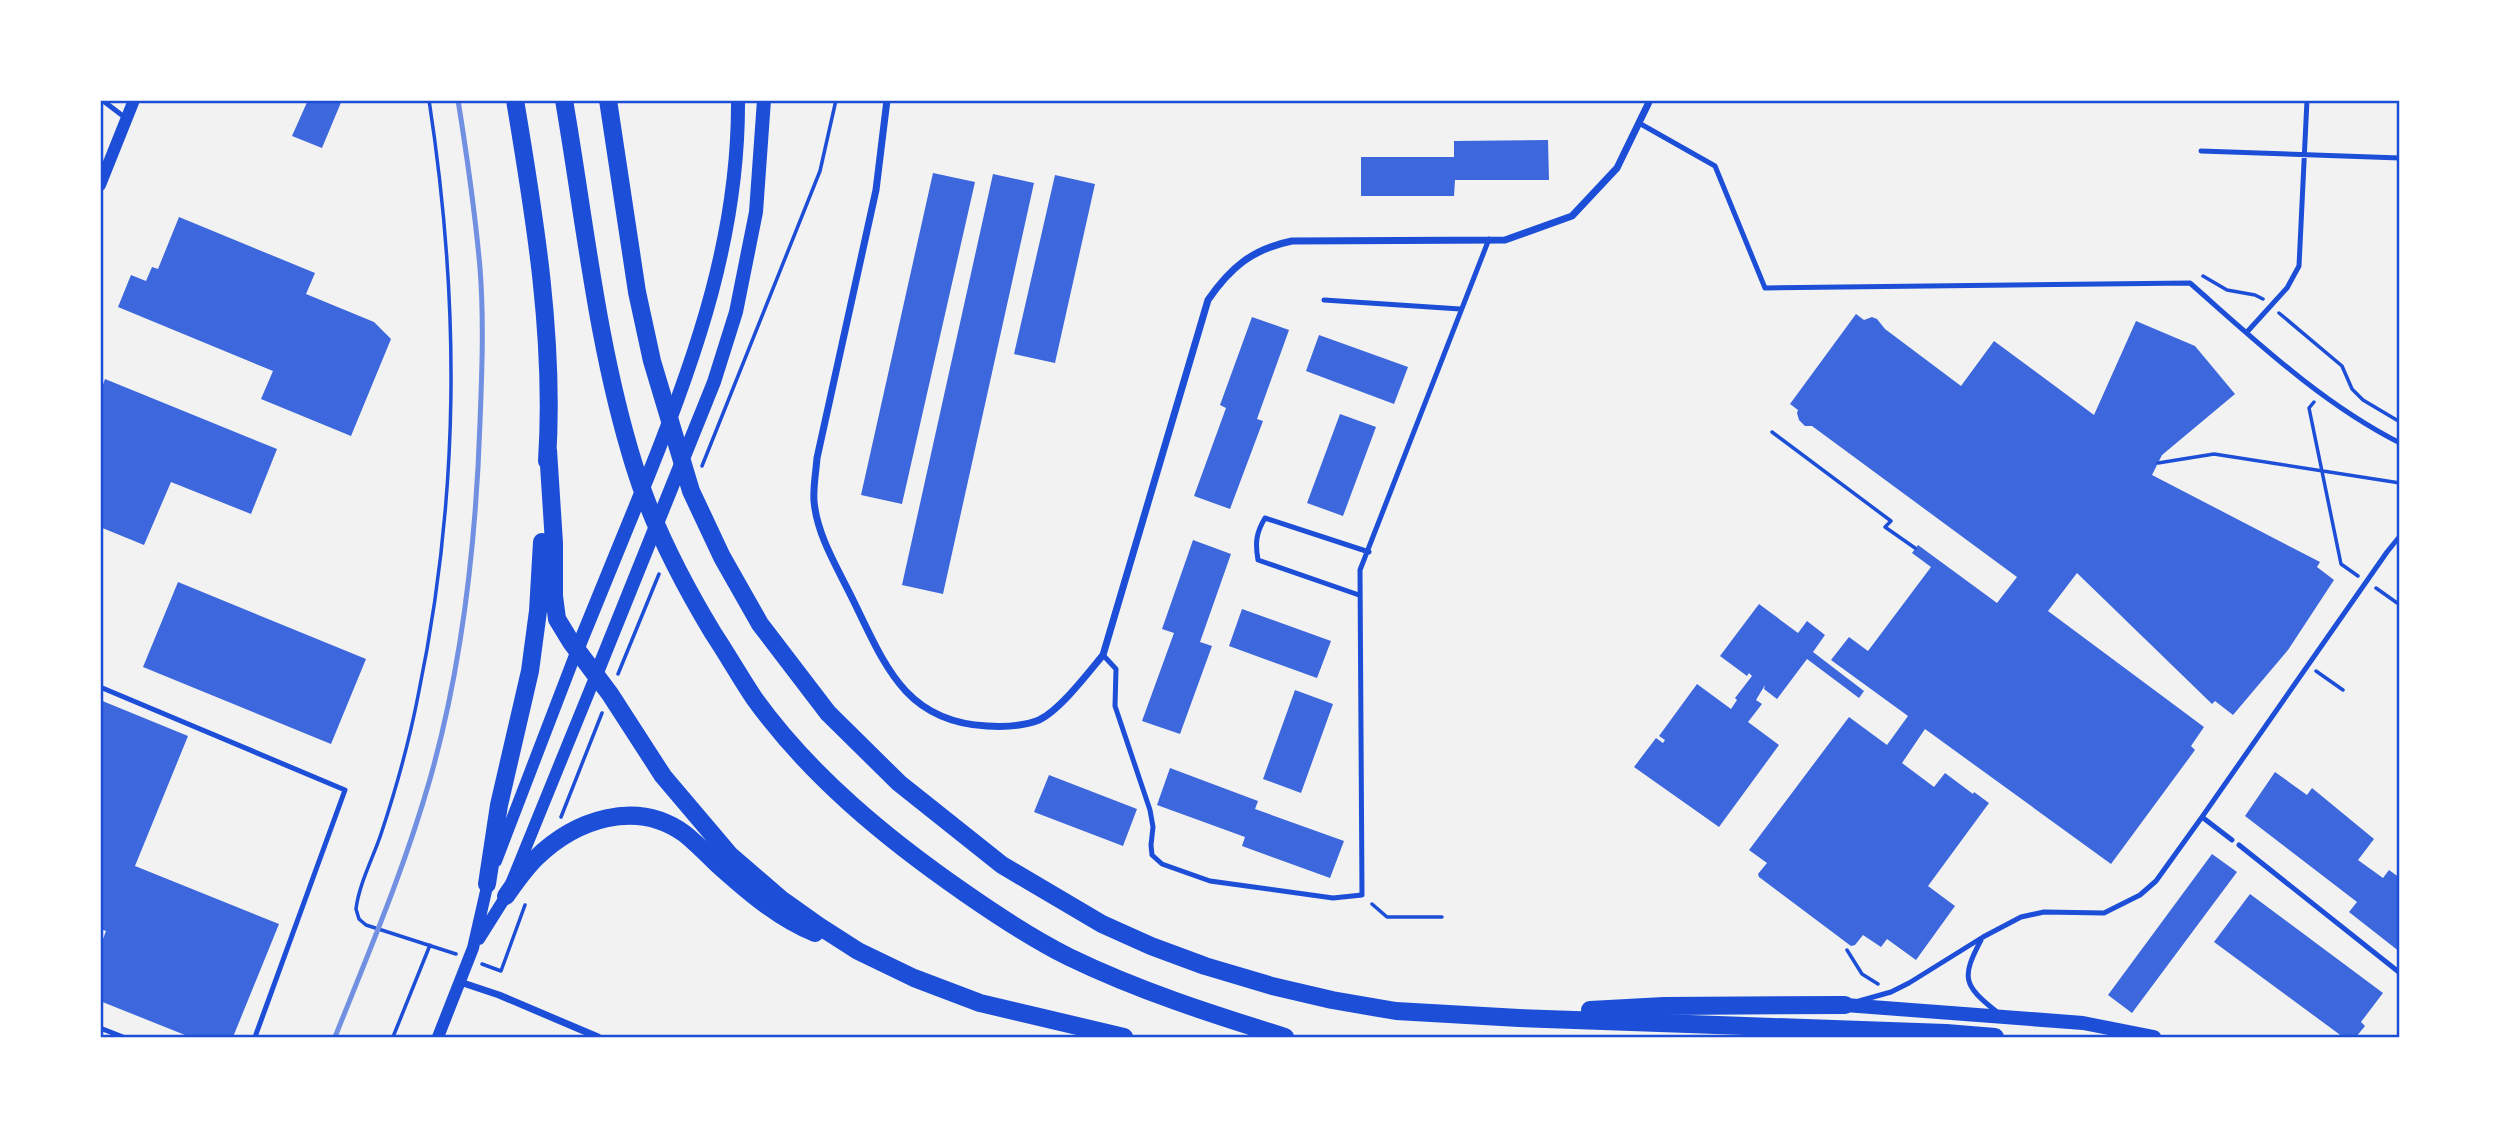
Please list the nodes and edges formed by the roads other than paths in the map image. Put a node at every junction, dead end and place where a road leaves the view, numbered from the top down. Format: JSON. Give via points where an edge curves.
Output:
{"nodes":[{"id":1,"x":102,"y":100,"type":"edge"},
{"id":2,"x":134,"y":100,"type":"edge"},
{"id":3,"x":515,"y":100,"type":"edge"},
{"id":4,"x":564,"y":100,"type":"edge"},
{"id":5,"x":608,"y":100,"type":"edge"},
{"id":6,"x":738,"y":100,"type":"edge"},
{"id":7,"x":764,"y":100,"type":"edge"},
{"id":8,"x":887,"y":100,"type":"edge"},
{"id":9,"x":1650,"y":100,"type":"edge"},
{"id":10,"x":2307,"y":100,"type":"edge"},
{"id":11,"x":127,"y":118,"type":"junction"},
{"id":12,"x":1639,"y":123,"type":"junction"},
{"id":13,"x":2201,"y":150,"type":"dead end"},
{"id":14,"x":2304,"y":156,"type":"junction"},
{"id":15,"x":2400,"y":159,"type":"edge"},
{"id":16,"x":100,"y":185,"type":"edge"},
{"id":17,"x":1489,"y":239,"type":"junction"},
{"id":18,"x":1324,"y":300,"type":"dead end"},
{"id":19,"x":1460,"y":309,"type":"junction"},
{"id":20,"x":2247,"y":332,"type":"junction"},
{"id":21,"x":2400,"y":443,"type":"edge"},
{"id":22,"x":548,"y":450,"type":"junction"},
{"id":23,"x":2400,"y":536,"type":"edge"},
{"id":24,"x":1368,"y":552,"type":"junction"},
{"id":25,"x":1359,"y":595,"type":"junction"},
{"id":26,"x":577,"y":649,"type":"junction"},
{"id":27,"x":1103,"y":655,"type":"junction"},
{"id":28,"x":596,"y":675,"type":"junction"},
{"id":29,"x":100,"y":687,"type":"edge"},
{"id":30,"x":2203,"y":817,"type":"junction"},
{"id":31,"x":2232,"y":840,"type":"dead end"},
{"id":32,"x":2239,"y":845,"type":"dead end"},
{"id":33,"x":487,"y":884,"type":"junction"},
{"id":34,"x":506,"y":896,"type":"junction"},
{"id":35,"x":1983,"y":937,"type":"junction"},
{"id":36,"x":473,"y":948,"type":"junction"},
{"id":37,"x":858,"y":951,"type":"junction"},
{"id":38,"x":2400,"y":973,"type":"edge"},
{"id":39,"x":460,"y":982,"type":"junction"},
{"id":40,"x":1846,"y":1005,"type":"junction"},
{"id":41,"x":2001,"y":1016,"type":"junction"},
{"id":42,"x":1519,"y":1018,"type":"junction"},
{"id":43,"x":100,"y":1028,"type":"edge"},
{"id":44,"x":123,"y":1037,"type":"edge"},
{"id":45,"x":255,"y":1037,"type":"edge"},
{"id":46,"x":438,"y":1037,"type":"edge"},
{"id":47,"x":598,"y":1037,"type":"edge"},
{"id":48,"x":1124,"y":1037,"type":"edge"},
{"id":49,"x":1285,"y":1037,"type":"edge"},
{"id":50,"x":1995,"y":1037,"type":"edge"},
{"id":51,"x":2154,"y":1037,"type":"edge"}],
"edges":[{"from":1,"to":11,"type":"lane"},
{"from":2,"to":11,"type":"street"},
{"from":3,"to":22,"type":"highway","via":[[537,233],[549,395]]},
{"from":4,"to":49,"type":"highway","via":[[593,285],[634,467],[689,594],[755,698],[827,781],[869,821],[981,904],[1066,955],[1130,985]]},
{"from":5,"to":42,"type":"highway","via":[[637,292],[652,361],[691,491],[760,624],[828,713],[899,783],[1002,866],[1102,924],[1151,946],[1205,967],[1320,997],[1396,1011]]},
{"from":6,"to":26,"type":"main road","via":[[732,196],[708,312],[678,400]]},
{"from":7,"to":28,"type":"main road","via":[[756,212],[736,312],[714,382]]},
{"from":8,"to":27,"type":"street","via":[[876,190],[817,458],[814,500],[821,532],[884,664],[929,712],[965,725],[1003,727],[1040,719],[1073,692]]},
{"from":9,"to":12,"type":"street"},
{"from":10,"to":14,"type":"lane"},
{"from":11,"to":16,"type":"street"},
{"from":12,"to":17,"type":"street","via":[[1617,168],[1572,216],[1505,240]]},
{"from":12,"to":20,"type":"lane","via":[[1715,166],[1765,288],[2190,283]]},
{"from":13,"to":14,"type":"lane"},
{"from":14,"to":15,"type":"lane"},
{"from":14,"to":20,"type":"lane","via":[[2299,266],[2272,307]]},
{"from":17,"to":19,"type":"lane"},
{"from":17,"to":27,"type":"street","via":[[1292,241],[1270,245],[1225,275],[1208,300]]},
{"from":18,"to":19,"type":"lane"},
{"from":19,"to":24,"type":"lane"},
{"from":20,"to":21,"type":"lane","via":[[2292,372]]},
{"from":22,"to":26,"type":"highway","via":[[555,609]]},
{"from":22,"to":33,"type":"highway","via":[[535,641],[499,805]]},
{"from":23,"to":30,"type":"lane"},
{"from":24,"to":25,"type":"lane","via":[[1360,570]]},
{"from":24,"to":25,"type":"lane","via":[[1265,518],[1257,532],[1258,560]]},
{"from":25,"to":27,"type":"lane","via":[[1363,895],[1333,898],[1210,880],[1163,864],[1152,855],[1150,810],[1115,706],[1116,669]]},
{"from":26,"to":28,"type":"highway"},
{"from":26,"to":33,"type":"street"},
{"from":28,"to":34,"type":"street"},
{"from":28,"to":37,"type":"highway","via":[[663,776],[722,846],[781,899]]},
{"from":29,"to":45,"type":"lane","via":[[345,790]]},
{"from":30,"to":31,"type":"lane"},
{"from":30,"to":35,"type":"lane","via":[[2156,881],[2128,903],[2104,913],[2044,912],[2021,917]]},
{"from":32,"to":38,"type":"lane"},
{"from":33,"to":36,"type":"street"},
{"from":34,"to":36,"type":"street"},
{"from":34,"to":37,"type":"highway","via":[[536,858],[578,828],[610,817],[648,817],[683,833],[791,923]]},
{"from":35,"to":40,"type":"lane","via":[[1891,992]]},
{"from":35,"to":41,"type":"lane","via":[[1969,964],[1968,986]]},
{"from":36,"to":39,"type":"street"},
{"from":37,"to":48,"type":"highway","via":[[980,1003]]},
{"from":39,"to":46,"type":"street"},
{"from":39,"to":47,"type":"street"},
{"from":40,"to":41,"type":"main road"},
{"from":40,"to":42,"type":"highway","via":[[1664,1006]]},
{"from":41,"to":51,"type":"main road","via":[[2083,1023]]},
{"from":42,"to":50,"type":"highway"},
{"from":43,"to":44,"type":"lane"}]}
